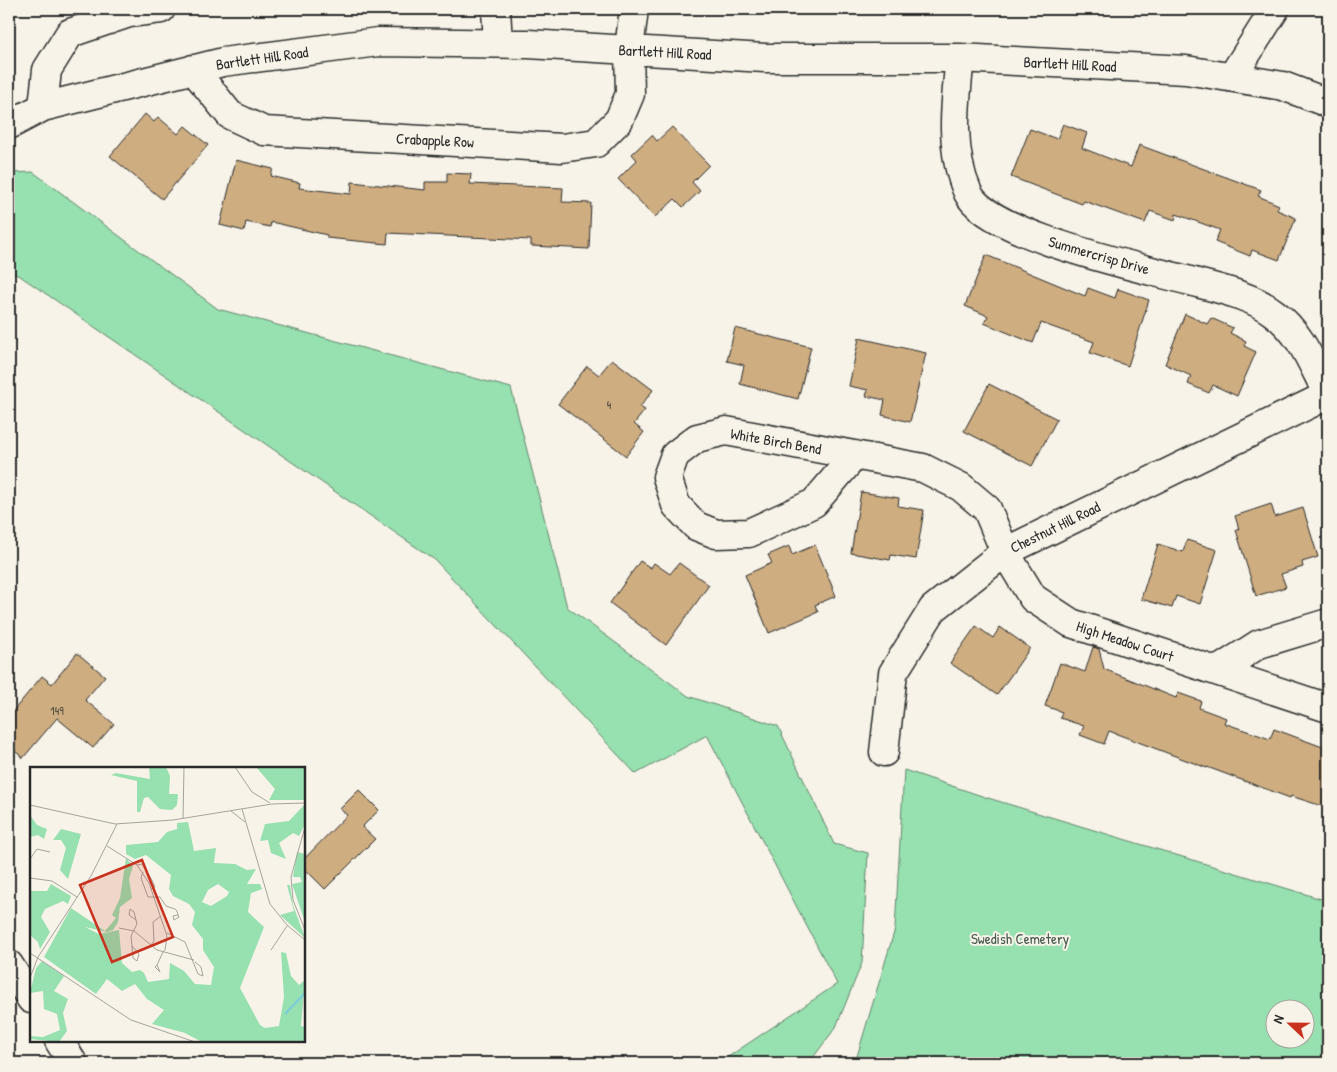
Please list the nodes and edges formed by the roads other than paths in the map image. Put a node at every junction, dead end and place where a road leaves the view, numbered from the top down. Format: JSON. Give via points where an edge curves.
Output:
{"nodes":[{"id":1,"x":161,"y":9,"type":"edge"},
{"id":2,"x":496,"y":9,"type":"edge"},
{"id":3,"x":634,"y":9,"type":"edge"},
{"id":4,"x":1275,"y":9,"type":"edge"},
{"id":5,"x":498,"y":43,"type":"junction"},
{"id":6,"x":629,"y":49,"type":"junction"},
{"id":7,"x":960,"y":58,"type":"junction"},
{"id":8,"x":193,"y":69,"type":"junction"},
{"id":9,"x":1232,"y":78,"type":"junction"},
{"id":10,"x":1328,"y":103,"type":"edge"},
{"id":11,"x":43,"y":107,"type":"junction"},
{"id":12,"x":9,"y":125,"type":"edge"},
{"id":13,"x":1328,"y":395,"type":"edge"},
{"id":14,"x":855,"y":456,"type":"junction"},
{"id":15,"x":1005,"y":552,"type":"junction"},
{"id":16,"x":1328,"y":624,"type":"edge"},
{"id":17,"x":1217,"y":671,"type":"junction"},
{"id":18,"x":1328,"y":708,"type":"edge"},
{"id":19,"x":884,"y":752,"type":"dead end"},
{"id":20,"x":9,"y":965,"type":"edge"},
{"id":21,"x":30,"y":997,"type":"edge"},
{"id":22,"x":60,"y":1042,"type":"edge"},
{"id":23,"x":74,"y":1063,"type":"edge"}],
"edges":[{"from":1,"to":11,"type":"street","via":[[129,13],[70,32],[47,70]]},
{"from":2,"to":5,"type":"street"},
{"from":3,"to":6,"type":"street","name":"Crabapple Row"},
{"from":4,"to":9,"type":"street"},
{"from":5,"to":6,"type":"street","name":"Bartlett Hill Road"},
{"from":5,"to":8,"type":"street","name":"Bartlett Hill Road","via":[[378,42],[223,62]]},
{"from":6,"to":7,"type":"street","name":"Bartlett Hill Road","via":[[766,58]]},
{"from":6,"to":8,"type":"street","name":"Crabapple Row","via":[[630,94],[619,120],[596,144],[562,148],[264,130],[230,115]]},
{"from":7,"to":9,"type":"street","name":"Bartlett Hill Road","via":[[1186,70]]},
{"from":7,"to":13,"type":"street","name":"Summercrisp Drive","via":[[955,111],[956,156],[969,195],[992,218],[1027,235],[1238,295],[1274,313],[1299,336]]},
{"from":8,"to":11,"type":"street","name":"Bartlett Hill Road"},
{"from":9,"to":10,"type":"street","name":"Bartlett Hill Road","via":[[1283,86]]},
{"from":11,"to":12,"type":"street","name":"Bartlett Hill Road"},
{"from":13,"to":15,"type":"street","name":"Chestnut Hill Road"},
{"from":14,"to":14,"type":"street","name":"White Birch Bend","via":[[726,431],[697,438],[675,455],[668,477],[676,505],[696,526],[716,534],[749,533],[814,503]]},
{"from":14,"to":15,"type":"street","name":"White Birch Bend","via":[[923,468],[961,487],[987,509]]},
{"from":15,"to":17,"type":"street","name":"High Meadow Court","via":[[1033,598],[1071,623]]},
{"from":15,"to":19,"type":"street","name":"Chestnut Hill Road","via":[[933,609],[892,673]]},
{"from":16,"to":17,"type":"street","via":[[1259,644]]},
{"from":17,"to":18,"type":"street","name":"High Meadow Court"},
{"from":20,"to":21,"type":"street"},
{"from":22,"to":23,"type":"street"}]}
